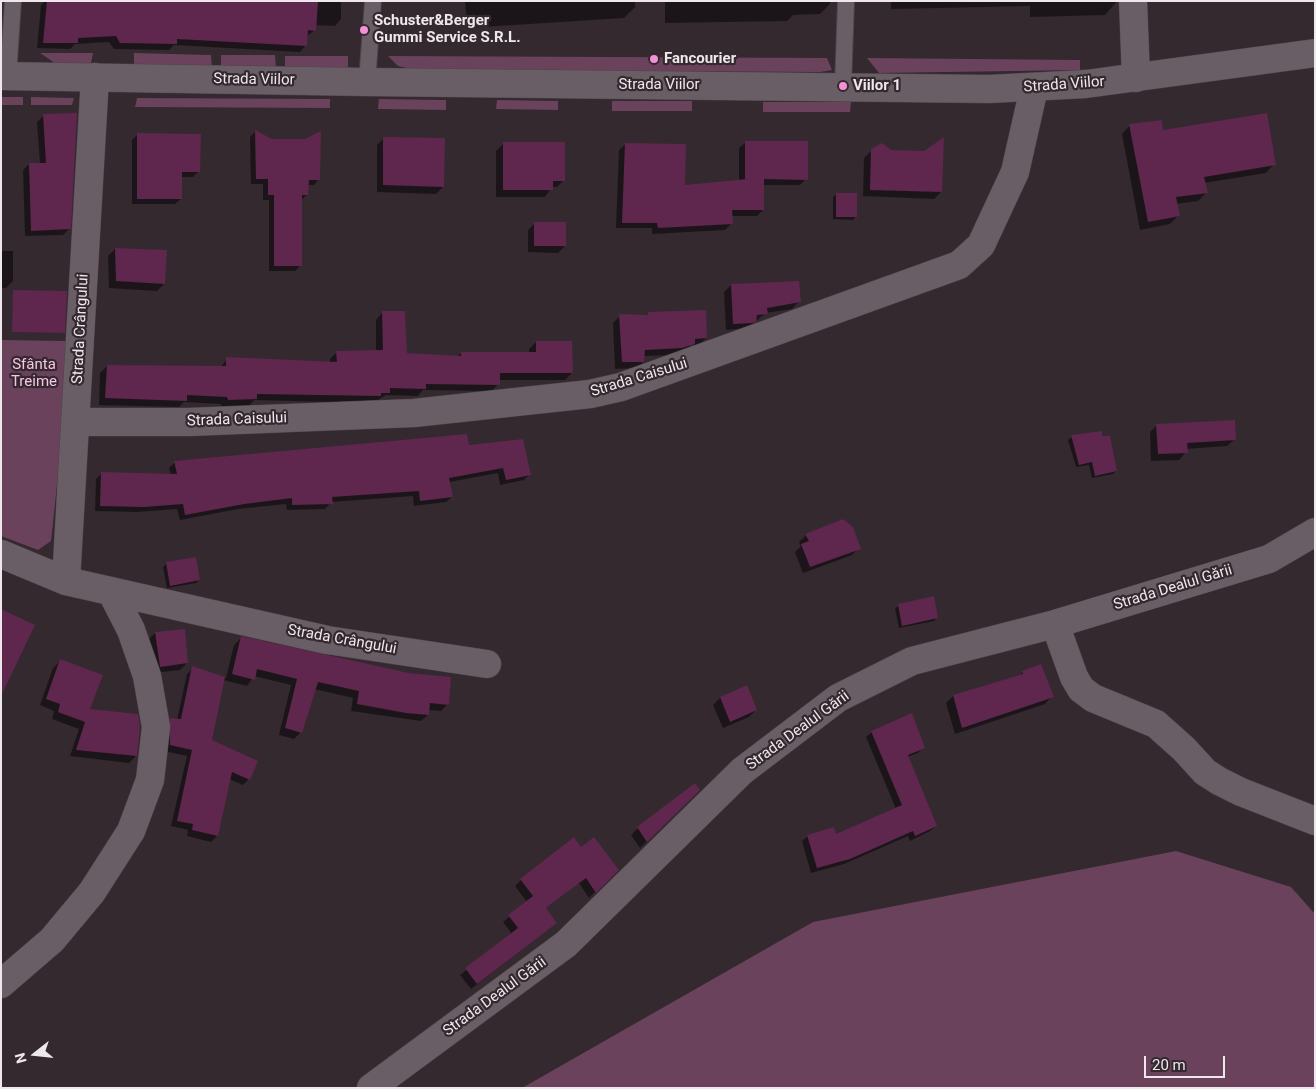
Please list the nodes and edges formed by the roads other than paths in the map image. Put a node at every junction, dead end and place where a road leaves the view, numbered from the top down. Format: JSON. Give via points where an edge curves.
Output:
{"nodes":[{"id":1,"x":13,"y":1,"type":"edge"},
{"id":2,"x":373,"y":1,"type":"edge"},
{"id":3,"x":846,"y":1,"type":"edge"},
{"id":4,"x":1133,"y":1,"type":"edge"},
{"id":5,"x":1315,"y":53,"type":"edge"},
{"id":6,"x":5,"y":76,"type":"edge"},
{"id":7,"x":95,"y":77,"type":"junction"},
{"id":8,"x":1136,"y":78,"type":"junction"},
{"id":9,"x":367,"y":82,"type":"junction"},
{"id":10,"x":843,"y":86,"type":"junction"},
{"id":11,"x":1034,"y":88,"type":"junction"},
{"id":12,"x":76,"y":422,"type":"junction"},
{"id":13,"x":1315,"y":532,"type":"edge"},
{"id":14,"x":1,"y":554,"type":"edge"},
{"id":15,"x":66,"y":581,"type":"junction"},
{"id":16,"x":111,"y":590,"type":"junction"},
{"id":17,"x":1055,"y":624,"type":"junction"},
{"id":18,"x":487,"y":664,"type":"dead end"},
{"id":19,"x":1315,"y":821,"type":"edge"},
{"id":20,"x":1,"y":984,"type":"edge"},
{"id":21,"x":371,"y":1088,"type":"edge"}],
"edges":[{"from":1,"to":6,"type":"lane"},
{"from":2,"to":9,"type":"lane"},
{"from":3,"to":10,"type":"lane"},
{"from":4,"to":8,"type":"street"},
{"from":5,"to":8,"type":"street","name":"Strada Viilor"},
{"from":6,"to":7,"type":"street","name":"Strada Viilor"},
{"from":7,"to":9,"type":"street","name":"Strada Viilor"},
{"from":7,"to":12,"type":"street","name":"Strada Crângului"},
{"from":8,"to":11,"type":"street","name":"Strada Viilor"},
{"from":9,"to":10,"type":"street","name":"Strada Viilor"},
{"from":10,"to":11,"type":"street","name":"Strada Viilor"},
{"from":11,"to":12,"type":"street","name":"Strada Caisului","via":[[1015,172],[981,245],[959,265],[621,387],[590,394],[414,413],[190,422]]},
{"from":12,"to":15,"type":"street","name":"Strada Crângului"},
{"from":13,"to":17,"type":"street","name":"Strada Dealul Gării","via":[[1270,559]]},
{"from":14,"to":15,"type":"street","name":"Strada Crângului"},
{"from":15,"to":16,"type":"street","name":"Strada Crângului"},
{"from":16,"to":18,"type":"street","name":"Strada Crângului","via":[[328,640]]},
{"from":16,"to":20,"type":"street","via":[[131,630],[147,676],[156,727],[150,780],[131,831],[92,892],[52,940]]},
{"from":17,"to":19,"type":"street","via":[[1081,689],[1093,698],[1156,724],[1205,772],[1219,781]]},
{"from":17,"to":21,"type":"street","name":"Strada Dealul Gării","via":[[912,661],[838,698],[742,771],[566,944]]}]}
